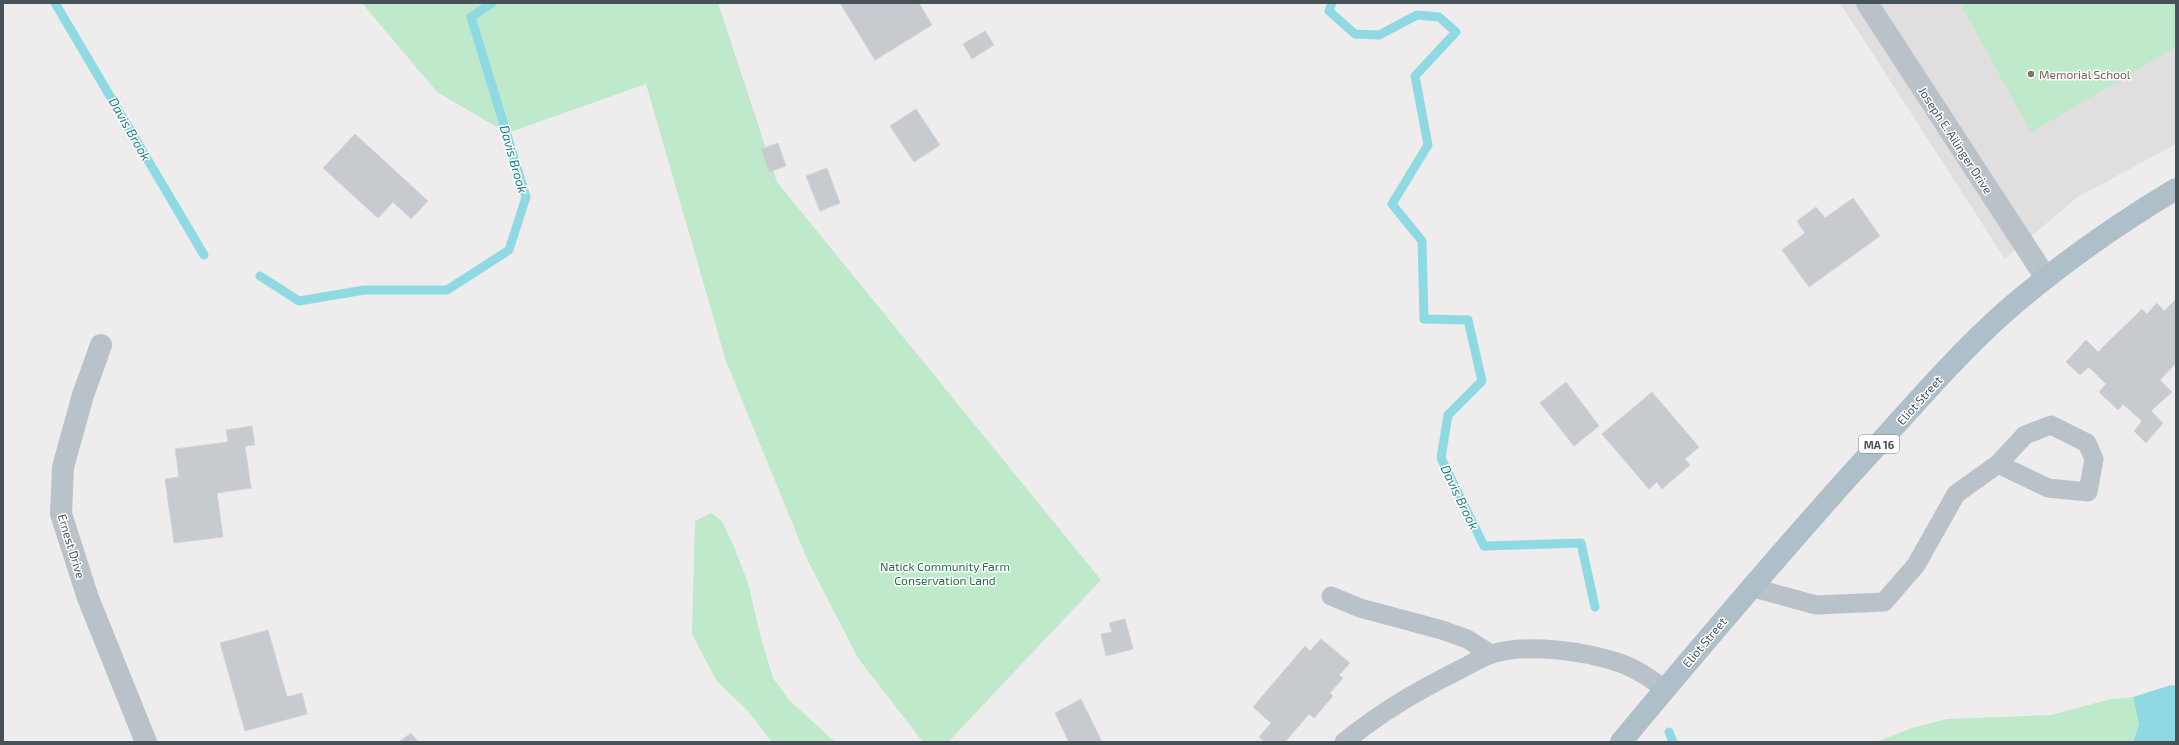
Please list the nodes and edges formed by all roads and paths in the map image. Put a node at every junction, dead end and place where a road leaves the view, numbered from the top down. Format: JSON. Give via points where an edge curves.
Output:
{"nodes":[{"id":1,"x":1866,"y":3,"type":"edge"},
{"id":2,"x":2176,"y":189,"type":"edge"},
{"id":3,"x":2046,"y":278,"type":"junction"},
{"id":4,"x":101,"y":345,"type":"dead end"},
{"id":5,"x":1998,"y":464,"type":"junction"},
{"id":6,"x":1750,"y":587,"type":"junction"},
{"id":7,"x":1331,"y":596,"type":"dead end"},
{"id":8,"x":1491,"y":654,"type":"junction"},
{"id":9,"x":1665,"y":689,"type":"junction"},
{"id":10,"x":146,"y":742,"type":"edge"},
{"id":11,"x":1344,"y":742,"type":"edge"},
{"id":12,"x":1621,"y":742,"type":"edge"}],
"edges":[{"from":1,"to":3,"type":"street","name":"Joseph E. Ailinger Drive"},
{"from":2,"to":3,"type":"main road","name":"Eliot Street","number":"MA 16","via":[[2132,215]]},
{"from":3,"to":6,"type":"main road","name":"Eliot Street","number":"MA 16","via":[[2005,312],[1939,378]]},
{"from":4,"to":10,"type":"street","name":"Ernest Drive","via":[[83,395],[64,467],[61,514],[88,598]]},
{"from":5,"to":5,"type":"lane","via":[[2048,488],[2088,492],[2094,460],[2087,443],[2051,425],[2025,435]]},
{"from":5,"to":6,"type":"lane","via":[[1956,494],[1916,565],[1884,602],[1816,605]]},
{"from":6,"to":9,"type":"main road","name":"Eliot Street","number":"MA 16"},
{"from":7,"to":8,"type":"lane","via":[[1360,608],[1467,639]]},
{"from":8,"to":9,"type":"lane","via":[[1516,650],[1568,651],[1621,664],[1644,674]]},
{"from":8,"to":11,"type":"lane","via":[[1414,692],[1374,718]]},
{"from":9,"to":12,"type":"main road","name":"Eliot Street","number":"MA 16"}]}
